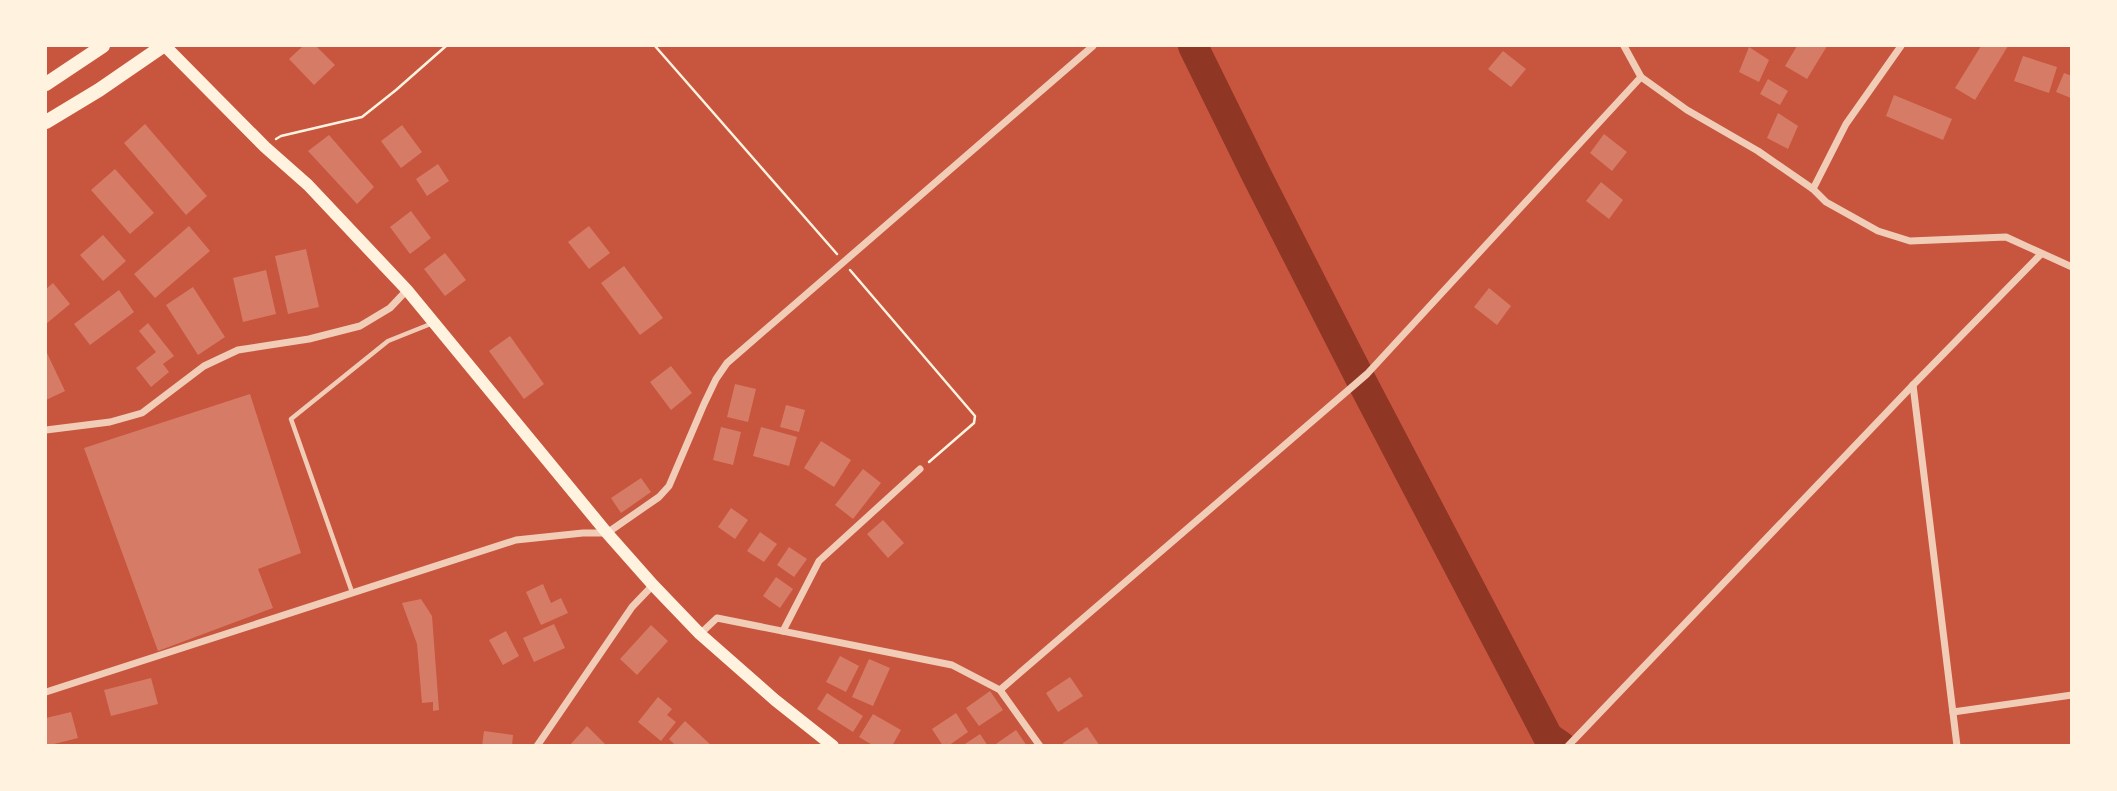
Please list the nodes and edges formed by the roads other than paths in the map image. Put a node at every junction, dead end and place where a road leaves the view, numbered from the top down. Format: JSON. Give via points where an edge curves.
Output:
{"nodes":[{"id":1,"x":103,"y":46,"type":"edge"},
{"id":2,"x":164,"y":46,"type":"edge"},
{"id":3,"x":1093,"y":46,"type":"edge"},
{"id":4,"x":1624,"y":46,"type":"edge"},
{"id":5,"x":1901,"y":46,"type":"edge"},
{"id":6,"x":1640,"y":78,"type":"junction"},
{"id":7,"x":46,"y":84,"type":"edge"},
{"id":8,"x":46,"y":122,"type":"edge"},
{"id":9,"x":1813,"y":189,"type":"junction"},
{"id":10,"x":2041,"y":254,"type":"junction"},
{"id":11,"x":2071,"y":267,"type":"edge"},
{"id":12,"x":407,"y":290,"type":"junction"},
{"id":13,"x":433,"y":323,"type":"junction"},
{"id":14,"x":1913,"y":385,"type":"junction"},
{"id":15,"x":46,"y":430,"type":"edge"},
{"id":16,"x":920,"y":469,"type":"dead end"},
{"id":17,"x":607,"y":533,"type":"junction"},
{"id":18,"x":653,"y":585,"type":"junction"},
{"id":19,"x":352,"y":592,"type":"junction"},
{"id":20,"x":783,"y":631,"type":"junction"},
{"id":21,"x":700,"y":634,"type":"junction"},
{"id":22,"x":1000,"y":690,"type":"junction"},
{"id":23,"x":46,"y":692,"type":"edge"},
{"id":24,"x":2071,"y":695,"type":"edge"},
{"id":25,"x":1953,"y":712,"type":"junction"},
{"id":26,"x":537,"y":746,"type":"edge"},
{"id":27,"x":833,"y":746,"type":"edge"},
{"id":28,"x":1040,"y":746,"type":"edge"},
{"id":29,"x":1568,"y":746,"type":"edge"},
{"id":30,"x":1957,"y":746,"type":"edge"}],
"edges":[{"from":1,"to":7,"type":"main road"},
{"from":2,"to":8,"type":"main road"},
{"from":2,"to":12,"type":"main road","via":[[308,185]]},
{"from":3,"to":17,"type":"street","via":[[727,363],[669,486]]},
{"from":4,"to":6,"type":"street"},
{"from":5,"to":9,"type":"street","via":[[1846,124]]},
{"from":6,"to":9,"type":"street"},
{"from":6,"to":22,"type":"street","via":[[1367,374]]},
{"from":9,"to":10,"type":"street","via":[[1826,202],[1878,231],[1910,241],[2006,237]]},
{"from":10,"to":11,"type":"street"},
{"from":10,"to":14,"type":"street"},
{"from":12,"to":13,"type":"main road"},
{"from":12,"to":15,"type":"street","via":[[390,309],[360,326],[238,350],[204,366],[142,413]]},
{"from":13,"to":17,"type":"main road"},
{"from":13,"to":19,"type":"lane","via":[[388,341],[292,419]]},
{"from":14,"to":25,"type":"street"},
{"from":14,"to":29,"type":"street"},
{"from":16,"to":20,"type":"street","via":[[819,561]]},
{"from":17,"to":18,"type":"main road"},
{"from":17,"to":19,"type":"street","via":[[516,540]]},
{"from":18,"to":21,"type":"main road"},
{"from":18,"to":26,"type":"street","via":[[632,607]]},
{"from":19,"to":23,"type":"street"},
{"from":20,"to":21,"type":"street","via":[[717,618]]},
{"from":20,"to":22,"type":"street","via":[[952,665]]},
{"from":21,"to":27,"type":"main road"},
{"from":22,"to":28,"type":"street"},
{"from":24,"to":25,"type":"street"},
{"from":25,"to":30,"type":"street"}]}
